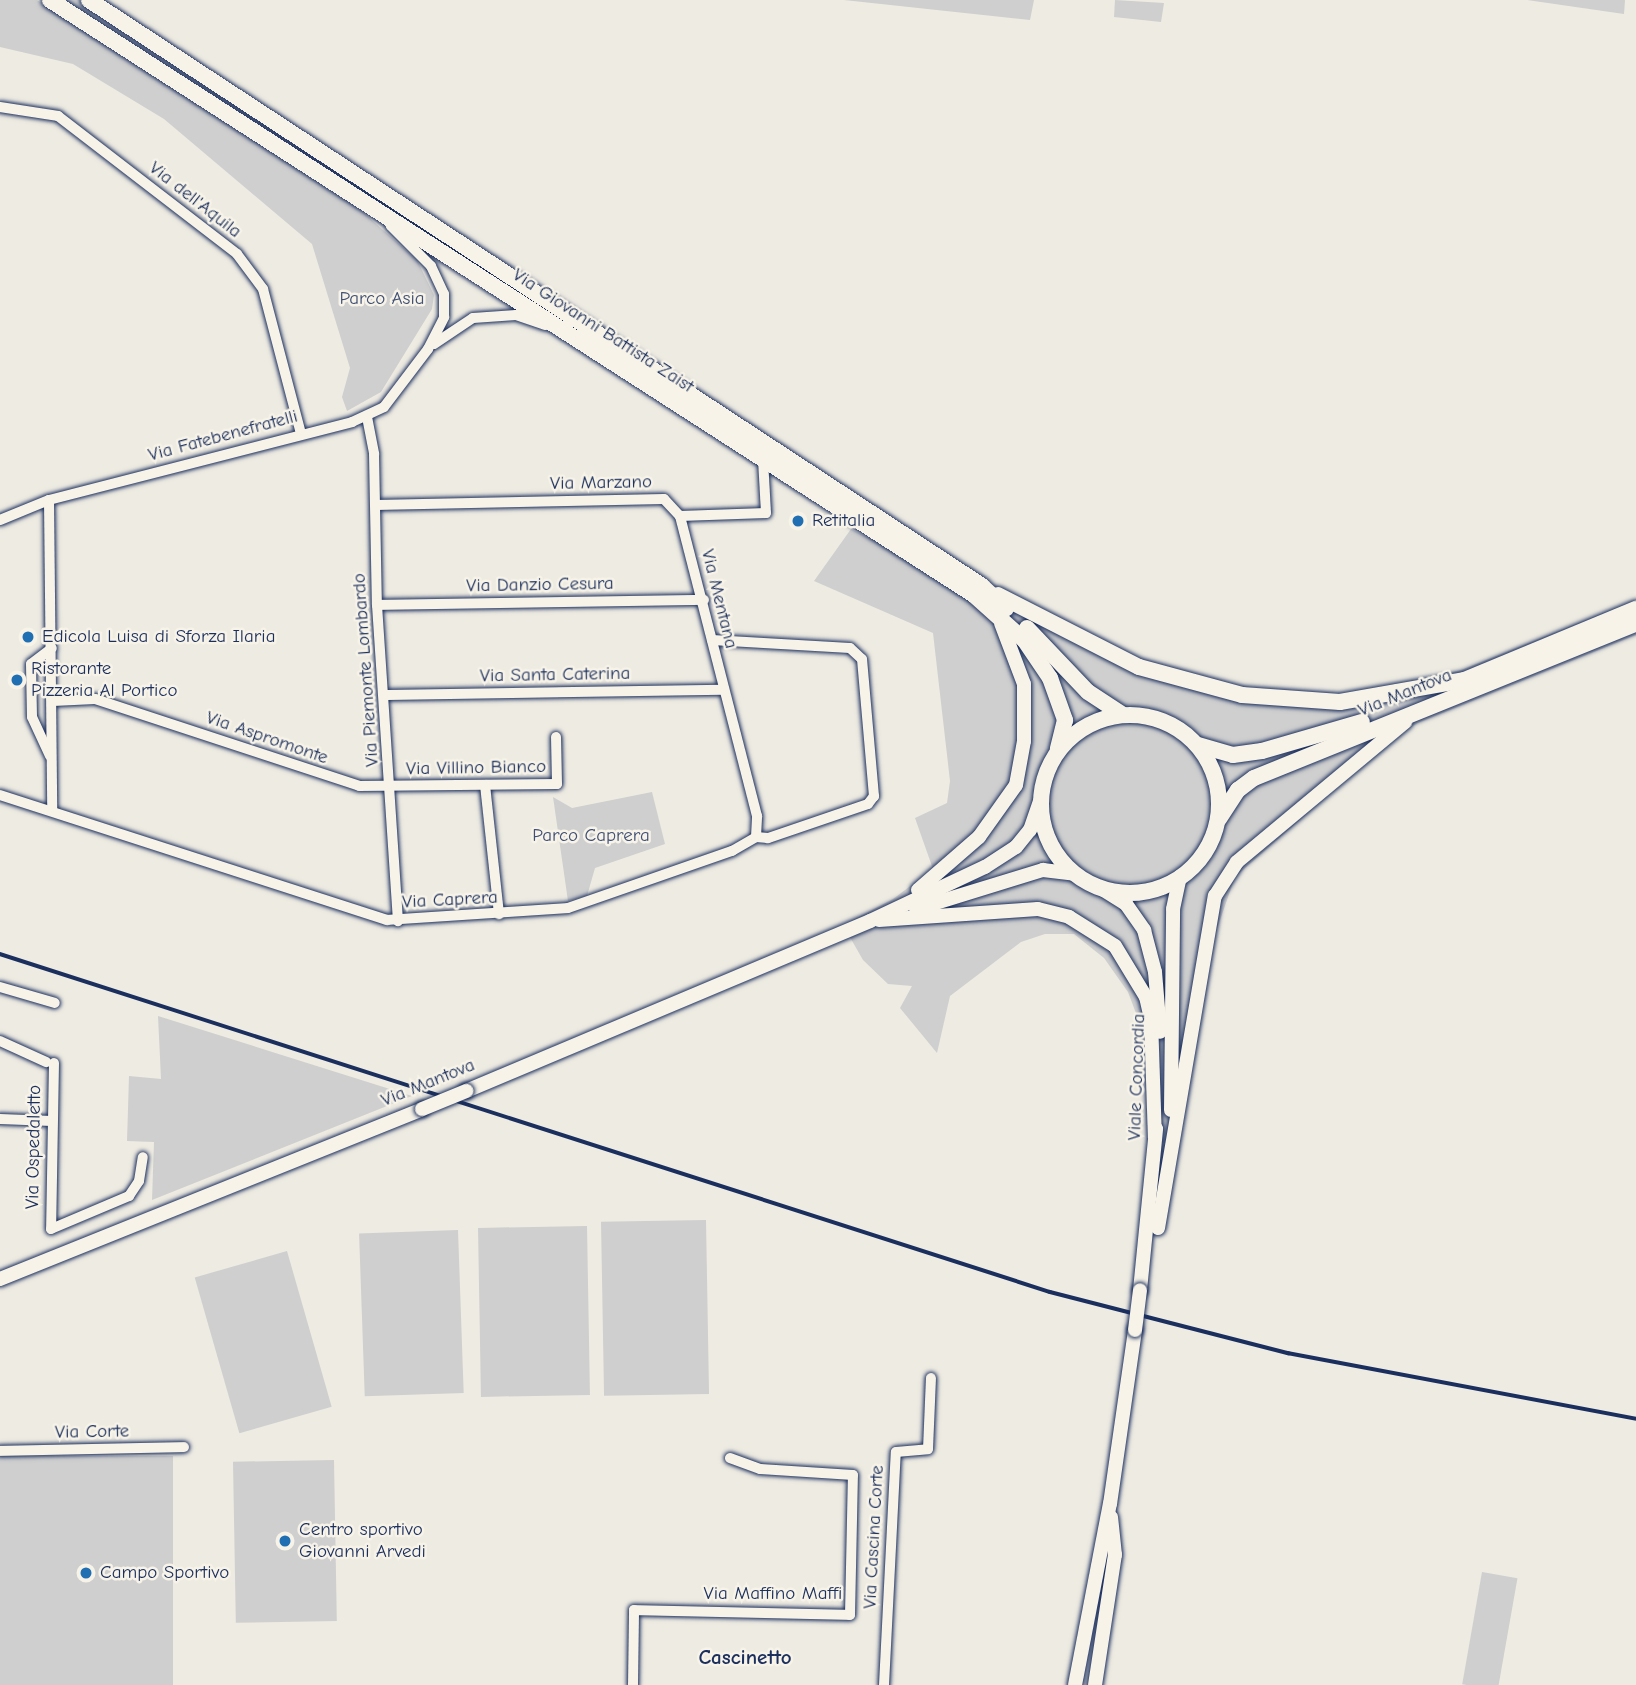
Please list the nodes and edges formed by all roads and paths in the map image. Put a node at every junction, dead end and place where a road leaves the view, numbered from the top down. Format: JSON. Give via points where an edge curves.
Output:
{"nodes":[{"id":1,"x":50,"y":0,"type":"edge"},
{"id":2,"x":89,"y":0,"type":"edge"},
{"id":3,"x":0,"y":107,"type":"edge"},
{"id":4,"x":363,"y":199,"type":"junction"},
{"id":5,"x":581,"y":341,"type":"junction"},
{"id":6,"x":429,"y":349,"type":"junction"},
{"id":7,"x":367,"y":417,"type":"junction"},
{"id":8,"x":301,"y":434,"type":"junction"},
{"id":9,"x":763,"y":460,"type":"junction"},
{"id":10,"x":49,"y":500,"type":"junction"},
{"id":11,"x":375,"y":505,"type":"junction"},
{"id":12,"x":680,"y":516,"type":"junction"},
{"id":13,"x":0,"y":520,"type":"edge"},
{"id":14,"x":982,"y":586,"type":"junction"},
{"id":15,"x":704,"y":600,"type":"junction"},
{"id":16,"x":377,"y":605,"type":"junction"},
{"id":17,"x":988,"y":606,"type":"junction"},
{"id":18,"x":1636,"y":609,"type":"edge"},
{"id":19,"x":1636,"y":624,"type":"edge"},
{"id":20,"x":712,"y":640,"type":"junction"},
{"id":21,"x":52,"y":648,"type":"junction"},
{"id":22,"x":1463,"y":687,"type":"junction"},
{"id":23,"x":723,"y":690,"type":"junction"},
{"id":24,"x":387,"y":695,"type":"junction"},
{"id":25,"x":53,"y":701,"type":"junction"},
{"id":26,"x":1123,"y":715,"type":"junction"},
{"id":27,"x":556,"y":737,"type":"dead end"},
{"id":28,"x":1196,"y":744,"type":"junction"},
{"id":29,"x":1058,"y":749,"type":"junction"},
{"id":30,"x":51,"y":758,"type":"junction"},
{"id":31,"x":485,"y":785,"type":"junction"},
{"id":32,"x":391,"y":787,"type":"junction"},
{"id":33,"x":0,"y":794,"type":"edge"},
{"id":34,"x":1040,"y":801,"type":"junction"},
{"id":35,"x":52,"y":811,"type":"junction"},
{"id":36,"x":1214,"y":831,"type":"junction"},
{"id":37,"x":756,"y":837,"type":"junction"},
{"id":38,"x":1075,"y":874,"type":"junction"},
{"id":39,"x":1180,"y":877,"type":"junction"},
{"id":40,"x":1099,"y":887,"type":"junction"},
{"id":41,"x":898,"y":905,"type":"junction"},
{"id":42,"x":499,"y":914,"type":"junction"},
{"id":43,"x":888,"y":918,"type":"junction"},
{"id":44,"x":398,"y":921,"type":"junction"},
{"id":45,"x":870,"y":921,"type":"junction"},
{"id":46,"x":0,"y":987,"type":"edge"},
{"id":47,"x":55,"y":1003,"type":"dead end"},
{"id":48,"x":0,"y":1041,"type":"edge"},
{"id":49,"x":0,"y":1119,"type":"edge"},
{"id":50,"x":52,"y":1121,"type":"junction"},
{"id":51,"x":1156,"y":1137,"type":"junction"},
{"id":52,"x":143,"y":1157,"type":"dead end"},
{"id":53,"x":1158,"y":1228,"type":"junction"},
{"id":54,"x":0,"y":1279,"type":"edge"},
{"id":55,"x":1140,"y":1290,"type":"junction"},
{"id":56,"x":931,"y":1378,"type":"dead end"},
{"id":57,"x":184,"y":1447,"type":"dead end"},
{"id":58,"x":0,"y":1451,"type":"edge"},
{"id":59,"x":730,"y":1458,"type":"dead end"},
{"id":60,"x":1110,"y":1504,"type":"junction"},
{"id":61,"x":633,"y":1685,"type":"edge"},
{"id":62,"x":884,"y":1685,"type":"edge"},
{"id":63,"x":1075,"y":1685,"type":"edge"},
{"id":64,"x":1095,"y":1685,"type":"edge"}],
"edges":[{"from":1,"to":4,"type":"main road","name":"Via Giovanni Battista Zaist"},
{"from":2,"to":14,"type":"main road","name":"Via Giovanni Battista Zaist"},
{"from":3,"to":8,"type":"street","name":"Via dell'Aquila","via":[[58,116],[237,254],[263,289]]},
{"from":4,"to":5,"type":"main road","name":"Via Giovanni Battista Zaist"},
{"from":4,"to":6,"type":"street","name":"Via Fatebenefratelli","via":[[439,280],[444,317]]},
{"from":5,"to":6,"type":"street","name":"Via Fatebenefratelli","via":[[516,315],[489,315],[452,328]]},
{"from":5,"to":9,"type":"main road","name":"Via Giovanni Battista Zaist"},
{"from":6,"to":7,"type":"street","name":"Via Fatebenefratelli","via":[[396,397]]},
{"from":7,"to":8,"type":"street","name":"Via Fatebenefratelli"},
{"from":7,"to":11,"type":"street","name":"Via Piemonte Lombardo"},
{"from":8,"to":10,"type":"street","name":"Via Fatebenefratelli"},
{"from":9,"to":12,"type":"street","via":[[766,513]]},
{"from":9,"to":17,"type":"main road","name":"Via Giovanni Battista Zaist"},
{"from":10,"to":13,"type":"street","name":"Via Fatebenefratelli"},
{"from":10,"to":21,"type":"street"},
{"from":11,"to":12,"type":"street","name":"Via Marzano","via":[[664,499]]},
{"from":11,"to":16,"type":"street","name":"Via Piemonte Lombardo"},
{"from":12,"to":15,"type":"street","name":"Via Mentana"},
{"from":14,"to":22,"type":"main road","via":[[1098,650],[1176,679],[1242,695],[1340,702]]},
{"from":14,"to":26,"type":"main road","name":"Via Giovanni Battista Zaist","via":[[1088,692]]},
{"from":15,"to":16,"type":"street","name":"Via Danzio Cesura"},
{"from":15,"to":20,"type":"street","name":"Via Mentana"},
{"from":16,"to":24,"type":"street","name":"Via Piemonte Lombardo"},
{"from":17,"to":29,"type":"main road","name":"Via Giovanni Battista Zaist","via":[[1025,641],[1057,690],[1065,720]]},
{"from":17,"to":41,"type":"main road","via":[[1012,642],[1024,684],[1024,741],[1016,785],[979,837]]},
{"from":18,"to":22,"type":"main road","name":"Via Mantova"},
{"from":19,"to":22,"type":"main road","name":"Via Mantova"},
{"from":20,"to":23,"type":"street","name":"Via Mentana"},
{"from":20,"to":37,"type":"street","name":"Via Caprera","via":[[850,648],[862,659],[874,796],[856,808],[768,838]]},
{"from":21,"to":25,"type":"street"},
{"from":21,"to":30,"type":"street","via":[[31,664],[32,717]]},
{"from":22,"to":28,"type":"main road","name":"Via Mantova","via":[[1298,744],[1233,755]]},
{"from":22,"to":36,"type":"main road","name":"Via Mantova","via":[[1254,778],[1224,807]]},
{"from":22,"to":53,"type":"main road","via":[[1391,730],[1224,878],[1209,915],[1174,1158]]},
{"from":23,"to":24,"type":"street","name":"Via Santa Caterina"},
{"from":23,"to":37,"type":"street","via":[[757,816]]},
{"from":24,"to":32,"type":"street","name":"Via Piemonte Lombardo"},
{"from":25,"to":30,"type":"street"},
{"from":25,"to":32,"type":"street","name":"Via Aspromonte","via":[[95,699],[347,783]]},
{"from":26,"to":28,"type":"main road","via":[[1157,719]]},
{"from":26,"to":29,"type":"main road","via":[[1087,726]]},
{"from":27,"to":31,"type":"street","name":"Via Villino Bianco","via":[[557,784]]},
{"from":28,"to":36,"type":"main road","via":[[1214,776]]},
{"from":29,"to":34,"type":"main road"},
{"from":30,"to":35,"type":"street"},
{"from":31,"to":32,"type":"street","name":"Via Villino Bianco"},
{"from":31,"to":42,"type":"street"},
{"from":32,"to":44,"type":"street","name":"Via Piemonte Lombardo"},
{"from":33,"to":35,"type":"street","name":"Via Caprera"},
{"from":34,"to":38,"type":"main road","via":[[1049,842]]},
{"from":34,"to":41,"type":"main road","via":[[1016,847]]},
{"from":35,"to":44,"type":"street","name":"Via Caprera"},
{"from":36,"to":39,"type":"main road","via":[[1201,857]]},
{"from":37,"to":42,"type":"street","name":"Via Caprera","via":[[610,897],[568,908]]},
{"from":38,"to":40,"type":"main road"},
{"from":38,"to":43,"type":"main road","via":[[1042,870]]},
{"from":39,"to":40,"type":"main road","via":[[1141,892]]},
{"from":39,"to":53,"type":"main road","name":"Viale Concordia","via":[[1173,909],[1173,1094]]},
{"from":40,"to":51,"type":"main road","name":"Viale Concordia","via":[[1137,917],[1150,950],[1160,1022]]},
{"from":41,"to":45,"type":"main road"},
{"from":42,"to":44,"type":"street","name":"Via Caprera"},
{"from":43,"to":45,"type":"main road"},
{"from":43,"to":51,"type":"main road","via":[[1038,909],[1069,917],[1115,946],[1146,997],[1151,1019]]},
{"from":45,"to":54,"type":"main road","name":"Via Mantova","bridge":true},
{"from":46,"to":47,"type":"street"},
{"from":48,"to":50,"type":"street","name":"Via Ospedaletto","via":[[50,1063]]},
{"from":49,"to":50,"type":"street"},
{"from":50,"to":52,"type":"street","name":"Via Ospedaletto","via":[[51,1229],[129,1196],[139,1181]]},
{"from":51,"to":55,"type":"main road","name":"Viale Concordia"},
{"from":53,"to":55,"type":"main road","name":"Viale Concordia"},
{"from":55,"to":60,"type":"main road","name":"Viale Concordia","bridge":true},
{"from":56,"to":62,"type":"street","name":"Via Cascina Corte","via":[[928,1449],[896,1452]]},
{"from":57,"to":58,"type":"street","name":"Via Corte"},
{"from":59,"to":61,"type":"street","name":"Via Maffino Maffi","via":[[761,1469],[853,1475],[850,1615],[634,1610]]},
{"from":60,"to":63,"type":"main road","name":"Viale Concordia"},
{"from":60,"to":64,"type":"main road","name":"Viale Concordia","via":[[1115,1555]]}]}
